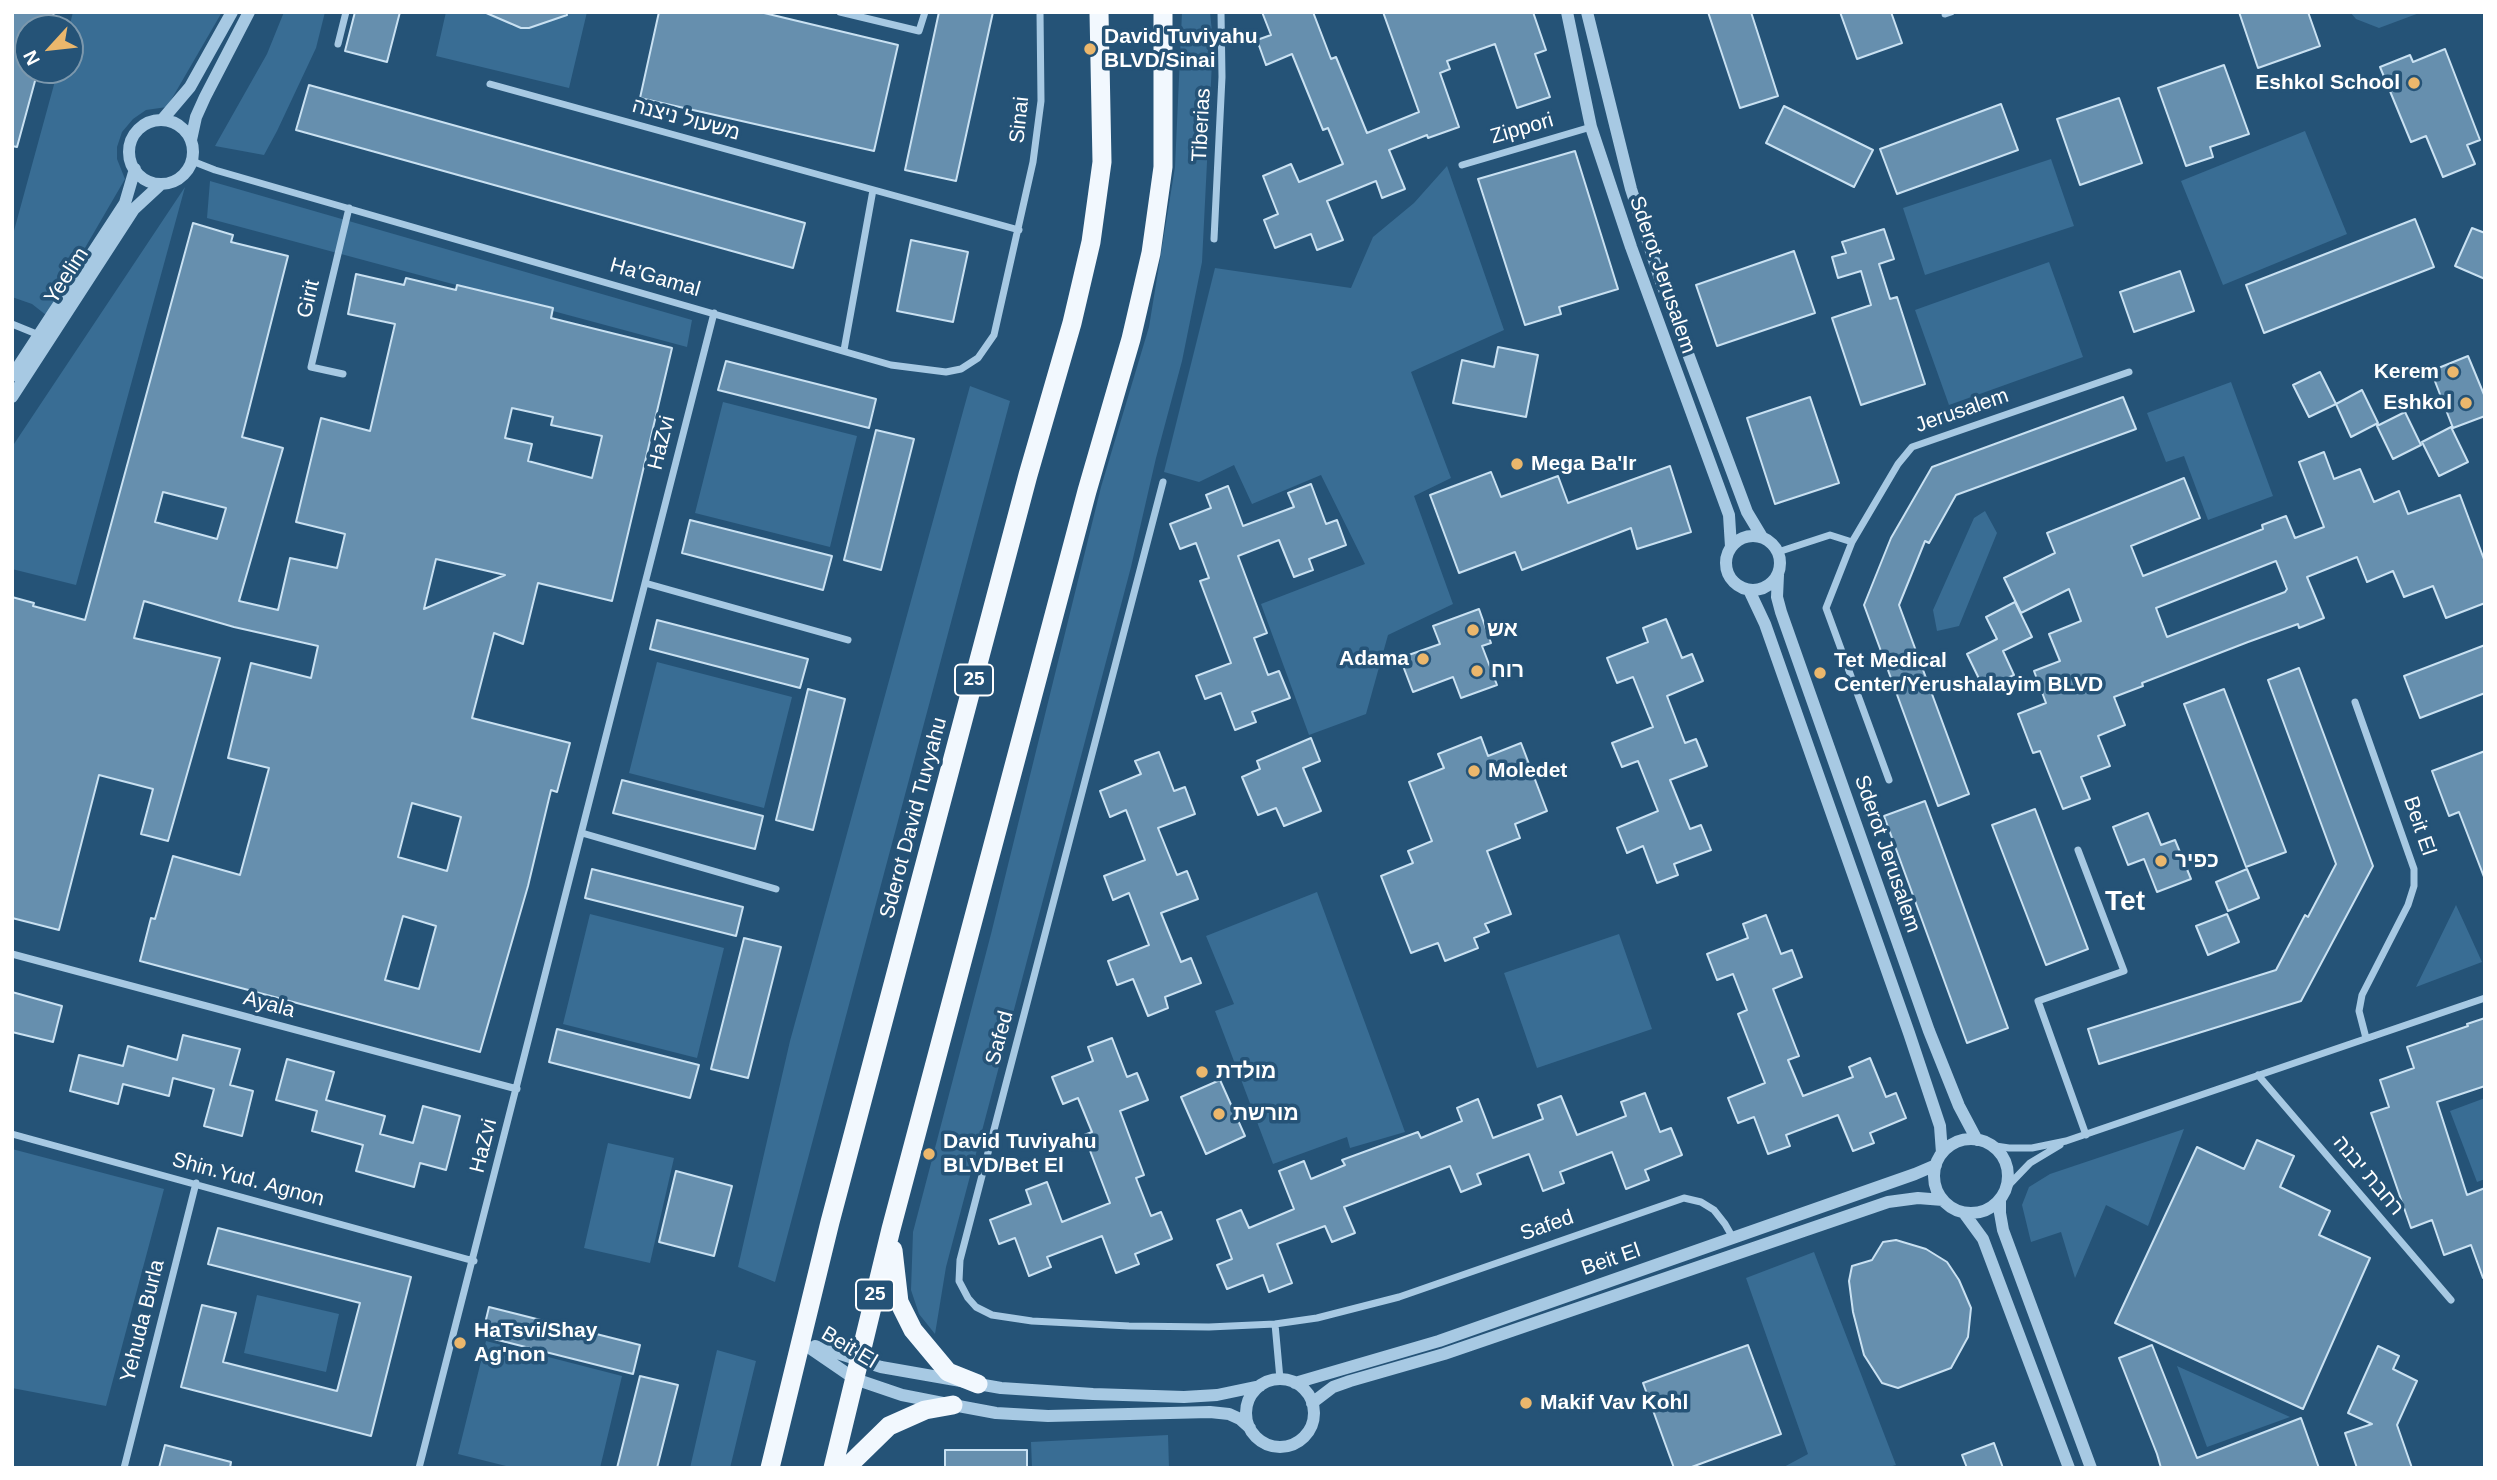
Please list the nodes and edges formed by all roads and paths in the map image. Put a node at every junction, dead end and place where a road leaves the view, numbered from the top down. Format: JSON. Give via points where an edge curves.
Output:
{"nodes":[{"id":1,"x":232,"y":12,"type":"edge"},
{"id":2,"x":249,"y":12,"type":"edge"},
{"id":3,"x":346,"y":12,"type":"edge"},
{"id":4,"x":840,"y":12,"type":"edge"},
{"id":5,"x":925,"y":12,"type":"edge"},
{"id":6,"x":1040,"y":12,"type":"edge"},
{"id":7,"x":1099,"y":12,"type":"edge"},
{"id":8,"x":1163,"y":12,"type":"edge"},
{"id":9,"x":1221,"y":12,"type":"edge"},
{"id":10,"x":1567,"y":12,"type":"edge"},
{"id":11,"x":1587,"y":12,"type":"edge"},
{"id":12,"x":338,"y":44,"type":"dead end"},
{"id":13,"x":489,"y":84,"type":"dead end"},
{"id":14,"x":162,"y":120,"type":"junction"},
{"id":15,"x":1591,"y":127,"type":"junction"},
{"id":16,"x":191,"y":140,"type":"junction"},
{"id":17,"x":192,"y":161,"type":"junction"},
{"id":18,"x":1462,"y":164,"type":"dead end"},
{"id":19,"x":135,"y":169,"type":"junction"},
{"id":20,"x":161,"y":184,"type":"junction"},
{"id":21,"x":873,"y":190,"type":"junction"},
{"id":22,"x":349,"y":208,"type":"junction"},
{"id":23,"x":1019,"y":230,"type":"junction"},
{"id":24,"x":1214,"y":239,"type":"dead end"},
{"id":25,"x":714,"y":313,"type":"junction"},
{"id":26,"x":12,"y":324,"type":"edge"},
{"id":27,"x":39,"y":335,"type":"junction"},
{"id":28,"x":844,"y":350,"type":"junction"},
{"id":29,"x":2129,"y":372,"type":"dead end"},
{"id":30,"x":343,"y":374,"type":"dead end"},
{"id":31,"x":12,"y":376,"type":"edge"},
{"id":32,"x":12,"y":397,"type":"edge"},
{"id":33,"x":1163,"y":482,"type":"dead end"},
{"id":34,"x":1762,"y":537,"type":"junction"},
{"id":35,"x":1852,"y":542,"type":"junction"},
{"id":36,"x":1731,"y":547,"type":"junction"},
{"id":37,"x":1778,"y":552,"type":"junction"},
{"id":38,"x":1778,"y":575,"type":"junction"},
{"id":39,"x":645,"y":583,"type":"junction"},
{"id":40,"x":1749,"y":590,"type":"junction"},
{"id":41,"x":848,"y":640,"type":"dead end"},
{"id":42,"x":2355,"y":702,"type":"dead end"},
{"id":43,"x":1889,"y":780,"type":"dead end"},
{"id":44,"x":582,"y":833,"type":"junction"},
{"id":45,"x":2078,"y":850,"type":"dead end"},
{"id":46,"x":776,"y":889,"type":"dead end"},
{"id":47,"x":12,"y":954,"type":"edge"},
{"id":48,"x":2485,"y":998,"type":"edge"},
{"id":49,"x":2366,"y":1038,"type":"junction"},
{"id":50,"x":2259,"y":1075,"type":"junction"},
{"id":51,"x":517,"y":1089,"type":"junction"},
{"id":52,"x":12,"y":1134,"type":"edge"},
{"id":53,"x":2086,"y":1135,"type":"junction"},
{"id":54,"x":2066,"y":1141,"type":"junction"},
{"id":55,"x":1983,"y":1142,"type":"junction"},
{"id":56,"x":1939,"y":1159,"type":"junction"},
{"id":57,"x":197,"y":1183,"type":"junction"},
{"id":58,"x":2003,"y":1193,"type":"junction"},
{"id":59,"x":1943,"y":1200,"type":"junction"},
{"id":60,"x":1964,"y":1213,"type":"junction"},
{"id":61,"x":891,"y":1230,"type":"junction"},
{"id":62,"x":1733,"y":1238,"type":"junction"},
{"id":63,"x":474,"y":1261,"type":"junction"},
{"id":64,"x":2451,"y":1300,"type":"dead end"},
{"id":65,"x":1275,"y":1324,"type":"junction"},
{"id":66,"x":801,"y":1342,"type":"junction"},
{"id":67,"x":857,"y":1370,"type":"junction"},
{"id":68,"x":1280,"y":1380,"type":"junction"},
{"id":69,"x":1295,"y":1383,"type":"junction"},
{"id":70,"x":978,"y":1384,"type":"junction"},
{"id":71,"x":1260,"y":1386,"type":"junction"},
{"id":72,"x":1312,"y":1403,"type":"junction"},
{"id":73,"x":953,"y":1405,"type":"junction"},
{"id":74,"x":1250,"y":1428,"type":"junction"},
{"id":75,"x":124,"y":1468,"type":"edge"},
{"id":76,"x":419,"y":1468,"type":"edge"},
{"id":77,"x":770,"y":1468,"type":"edge"},
{"id":78,"x":833,"y":1468,"type":"edge"},
{"id":79,"x":846,"y":1468,"type":"edge"},
{"id":80,"x":2069,"y":1468,"type":"edge"},
{"id":81,"x":2091,"y":1468,"type":"edge"}],
"edges":[{"from":1,"to":14,"type":"street","via":[[190,87]]},
{"from":2,"to":16,"type":"street","via":[[205,97]]},
{"from":3,"to":12,"type":"street"},
{"from":4,"to":5,"type":"street","via":[[919,31]]},
{"from":6,"to":23,"type":"street","name":"Sinai","via":[[1041,101]]},
{"from":7,"to":66,"type":"highway","name":"Sderot David Tuvyahu","number":"25","via":[[1102,162],[1091,242]]},
{"from":8,"to":61,"type":"highway","number":"25","via":[[1163,167],[1151,253]]},
{"from":9,"to":24,"type":"street","name":"Tiberias"},
{"from":10,"to":15,"type":"street","name":"Sderot Jerusalem"},
{"from":11,"to":34,"type":"street","name":"Sderot Jerusalem","via":[[1631,190],[1746,512]]},
{"from":13,"to":21,"type":"street","name":"משעול ניצנה"},
{"from":14,"to":16,"type":"street","via":[[177,124]]},
{"from":14,"to":19,"type":"street","via":[[147,123],[135,134],[130,149]]},
{"from":15,"to":18,"type":"street","name":"Zippori"},
{"from":15,"to":36,"type":"street","name":"Sderot Jerusalem","via":[[1729,515]]},
{"from":16,"to":17,"type":"street"},
{"from":17,"to":20,"type":"street","via":[[180,177]]},
{"from":17,"to":22,"type":"street","name":"Ha'Gamal"},
{"from":19,"to":20,"type":"street","via":[[147,180]]},
{"from":19,"to":27,"type":"street","name":"Yeelim","via":[[125,203]]},
{"from":20,"to":32,"type":"street","name":"Yeelim","via":[[134,209]]},
{"from":21,"to":23,"type":"street","name":"משעול ניצנה"},
{"from":21,"to":28,"type":"street"},
{"from":22,"to":25,"type":"street","name":"Ha'Gamal"},
{"from":22,"to":30,"type":"street","name":"Girit","via":[[311,367]]},
{"from":23,"to":28,"type":"street","name":"Ha'Gamal","via":[[994,335],[978,358],[946,372],[891,365]]},
{"from":25,"to":28,"type":"street","name":"Ha'Gamal"},
{"from":25,"to":39,"type":"street","name":"HaZvi"},
{"from":26,"to":27,"type":"street"},
{"from":27,"to":31,"type":"street","name":"Yeelim"},
{"from":29,"to":35,"type":"street","name":"Jerusalem","via":[[1912,447]]},
{"from":33,"to":65,"type":"street","name":"Safed","via":[[960,1260],[959,1281],[975,1307],[1005,1317],[1129,1326]]},
{"from":34,"to":36,"type":"street","via":[[1745,537]]},
{"from":34,"to":37,"type":"street"},
{"from":35,"to":37,"type":"street","via":[[1830,535]]},
{"from":35,"to":43,"type":"street","name":"Jerusalem","via":[[1826,608]]},
{"from":36,"to":40,"type":"street","via":[[1727,572],[1736,584]]},
{"from":37,"to":38,"type":"street"},
{"from":38,"to":40,"type":"street","via":[[1766,587]]},
{"from":38,"to":55,"type":"street","name":"Sderot Jerusalem","via":[[1777,597],[1785,625],[1929,1031],[1959,1106]]},
{"from":39,"to":41,"type":"street"},
{"from":39,"to":44,"type":"street","name":"HaZvi"},
{"from":40,"to":56,"type":"street","name":"Sderot Jerusalem","via":[[1909,1033],[1940,1126]]},
{"from":42,"to":49,"type":"street","name":"Beit El","via":[[2414,869],[2408,905],[2362,995]]},
{"from":44,"to":46,"type":"street"},
{"from":44,"to":51,"type":"street","name":"HaZvi"},
{"from":45,"to":53,"type":"street","via":[[2124,971],[2038,1001]]},
{"from":47,"to":51,"type":"street","name":"Ayala"},
{"from":48,"to":49,"type":"street"},
{"from":49,"to":50,"type":"street"},
{"from":50,"to":53,"type":"street"},
{"from":50,"to":64,"type":"street","name":"רחבת יבנה"},
{"from":51,"to":63,"type":"street","name":"HaZvi"},
{"from":52,"to":57,"type":"street","name":"Shin.Yud. Agnon"},
{"from":53,"to":54,"type":"street"},
{"from":54,"to":55,"type":"street","via":[[2032,1148]]},
{"from":54,"to":58,"type":"street","via":[[2030,1163]]},
{"from":55,"to":56,"type":"street","via":[[1958,1142]]},
{"from":55,"to":58,"type":"street","via":[[2005,1163],[2008,1175]]},
{"from":56,"to":59,"type":"street","via":[[1935,1183]]},
{"from":56,"to":62,"type":"street","name":"Beit El"},
{"from":57,"to":63,"type":"street","name":"Shin.Yud. Agnon"},
{"from":57,"to":75,"type":"street","name":"Yehuda Burla"},
{"from":58,"to":60,"type":"street","via":[[1984,1211]]},
{"from":58,"to":81,"type":"street","via":[[2003,1230]]},
{"from":59,"to":60,"type":"street"},
{"from":59,"to":72,"type":"street","name":"Beit El","via":[[1888,1202],[1444,1354],[1350,1381]]},
{"from":60,"to":80,"type":"street","via":[[1983,1239]]},
{"from":61,"to":67,"type":"highway","number":"25"},
{"from":61,"to":70,"type":"highway","via":[[899,1302],[913,1330],[948,1372]]},
{"from":62,"to":65,"type":"street","name":"Safed","via":[[1714,1210],[1684,1198],[1399,1297]]},
{"from":62,"to":69,"type":"street","name":"Beit El","via":[[1439,1341]]},
{"from":63,"to":76,"type":"street","name":"HaZvi"},
{"from":65,"to":68,"type":"street"},
{"from":66,"to":67,"type":"street","name":"Beit El"},
{"from":66,"to":67,"type":"street","name":"Beit El"},
{"from":66,"to":77,"type":"highway","name":"Sderot David Tuvyahu","number":"25"},
{"from":67,"to":70,"type":"street","name":"Beit El"},
{"from":67,"to":73,"type":"street","name":"Beit El","via":[[902,1395]]},
{"from":67,"to":78,"type":"highway","number":"25"},
{"from":68,"to":69,"type":"street"},
{"from":68,"to":71,"type":"street"},
{"from":69,"to":72,"type":"street"},
{"from":70,"to":71,"type":"street","name":"Beit El","via":[[1184,1396]]},
{"from":71,"to":74,"type":"street","via":[[1248,1403]]},
{"from":72,"to":74,"type":"street","via":[[1310,1429],[1290,1446],[1265,1443]]},
{"from":73,"to":74,"type":"street","name":"Beit El","via":[[1048,1416],[1228,1413]]},
{"from":73,"to":79,"type":"highway","via":[[925,1410],[889,1426]]}]}
